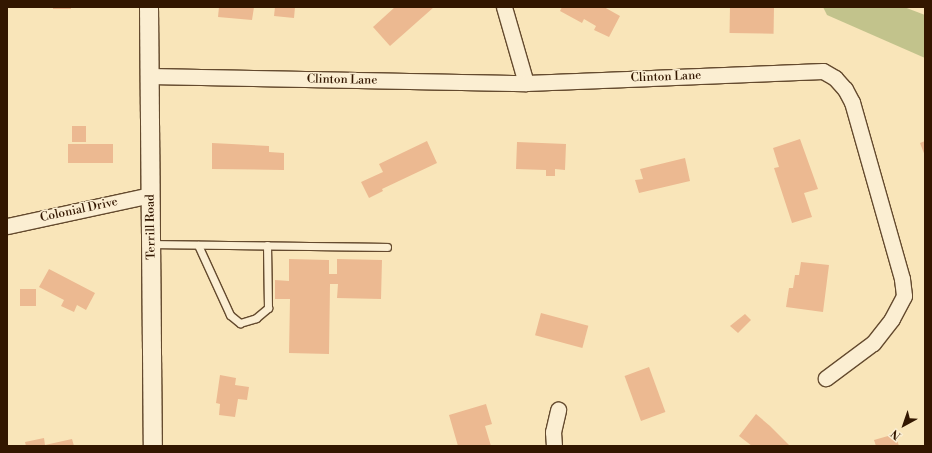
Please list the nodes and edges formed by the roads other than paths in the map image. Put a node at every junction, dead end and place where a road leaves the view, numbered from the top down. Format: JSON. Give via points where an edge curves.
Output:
{"nodes":[{"id":1,"x":149,"y":7,"type":"edge"},
{"id":2,"x":504,"y":7,"type":"edge"},
{"id":3,"x":149,"y":76,"type":"junction"},
{"id":4,"x":526,"y":83,"type":"junction"},
{"id":5,"x":150,"y":194,"type":"junction"},
{"id":6,"x":7,"y":226,"type":"edge"},
{"id":7,"x":151,"y":244,"type":"junction"},
{"id":8,"x":198,"y":245,"type":"junction"},
{"id":9,"x":267,"y":245,"type":"junction"},
{"id":10,"x":387,"y":246,"type":"dead end"},
{"id":11,"x":826,"y":378,"type":"dead end"},
{"id":12,"x":558,"y":410,"type":"dead end"},
{"id":13,"x":153,"y":446,"type":"edge"},
{"id":14,"x":554,"y":446,"type":"edge"}],
"edges":[{"from":1,"to":3,"type":"street","name":"Terrill Road"},
{"from":2,"to":4,"type":"street"},
{"from":3,"to":4,"type":"street","name":"Clinton Lane"},
{"from":3,"to":5,"type":"street","name":"Terrill Road"},
{"from":4,"to":11,"type":"street","name":"Clinton Lane","via":[[822,71],[835,78],[846,89],[852,102],[902,279],[904,296],[892,319],[873,343]]},
{"from":5,"to":6,"type":"street","name":"Colonial Drive"},
{"from":5,"to":7,"type":"street","name":"Terrill Road"},
{"from":7,"to":8,"type":"lane"},
{"from":7,"to":13,"type":"street","name":"Terrill Road"},
{"from":8,"to":9,"type":"lane"},
{"from":8,"to":9,"type":"lane","via":[[230,315],[240,323],[256,318],[268,308]]},
{"from":9,"to":10,"type":"lane"},
{"from":12,"to":14,"type":"street","via":[[553,432]]}]}
